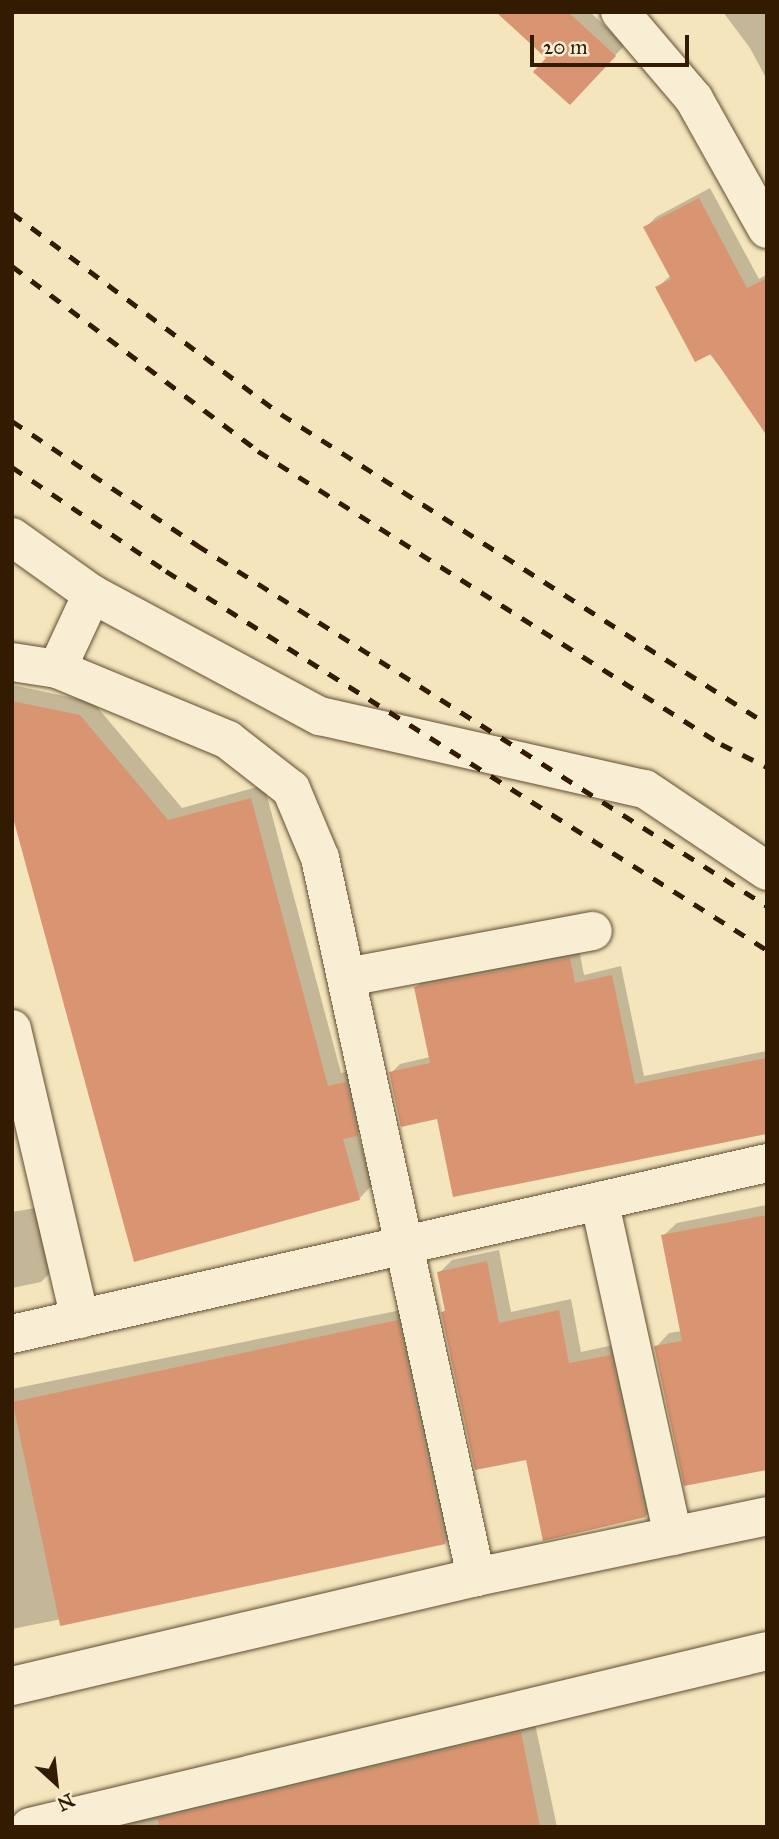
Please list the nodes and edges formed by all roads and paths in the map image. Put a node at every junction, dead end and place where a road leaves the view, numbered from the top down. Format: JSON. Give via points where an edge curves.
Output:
{"nodes":[{"id":1,"x":620,"y":12,"type":"edge"},
{"id":2,"x":767,"y":229,"type":"edge"},
{"id":3,"x":12,"y":537,"type":"edge"},
{"id":4,"x":92,"y":594,"type":"junction"},
{"id":5,"x":12,"y":662,"type":"edge"},
{"id":6,"x":57,"y":669,"type":"junction"},
{"id":7,"x":767,"y":872,"type":"edge"},
{"id":8,"x":593,"y":931,"type":"dead end"},
{"id":9,"x":347,"y":977,"type":"junction"},
{"id":10,"x":12,"y":1029,"type":"edge"},
{"id":11,"x":767,"y":1163,"type":"edge"},
{"id":12,"x":600,"y":1204,"type":"junction"},
{"id":13,"x":401,"y":1246,"type":"junction"},
{"id":14,"x":80,"y":1318,"type":"junction"},
{"id":15,"x":12,"y":1334,"type":"edge"},
{"id":16,"x":767,"y":1516,"type":"edge"},
{"id":17,"x":673,"y":1535,"type":"junction"},
{"id":18,"x":476,"y":1577,"type":"junction"},
{"id":19,"x":767,"y":1651,"type":"edge"},
{"id":20,"x":12,"y":1686,"type":"edge"},
{"id":21,"x":30,"y":1827,"type":"edge"}],
"edges":[{"from":1,"to":2,"type":"street","via":[[694,99]]},
{"from":3,"to":4,"type":"street"},
{"from":4,"to":6,"type":"street"},
{"from":4,"to":7,"type":"street","via":[[320,716],[645,789]]},
{"from":5,"to":6,"type":"street"},
{"from":6,"to":9,"type":"street","via":[[228,740],[290,789],[320,858]]},
{"from":8,"to":9,"type":"street"},
{"from":9,"to":13,"type":"street"},
{"from":10,"to":14,"type":"street"},
{"from":11,"to":12,"type":"street"},
{"from":12,"to":13,"type":"street"},
{"from":12,"to":17,"type":"street"},
{"from":13,"to":14,"type":"street"},
{"from":13,"to":18,"type":"street"},
{"from":14,"to":15,"type":"street"},
{"from":16,"to":17,"type":"street"},
{"from":17,"to":18,"type":"street"},
{"from":18,"to":20,"type":"street"},
{"from":19,"to":21,"type":"street"}]}
